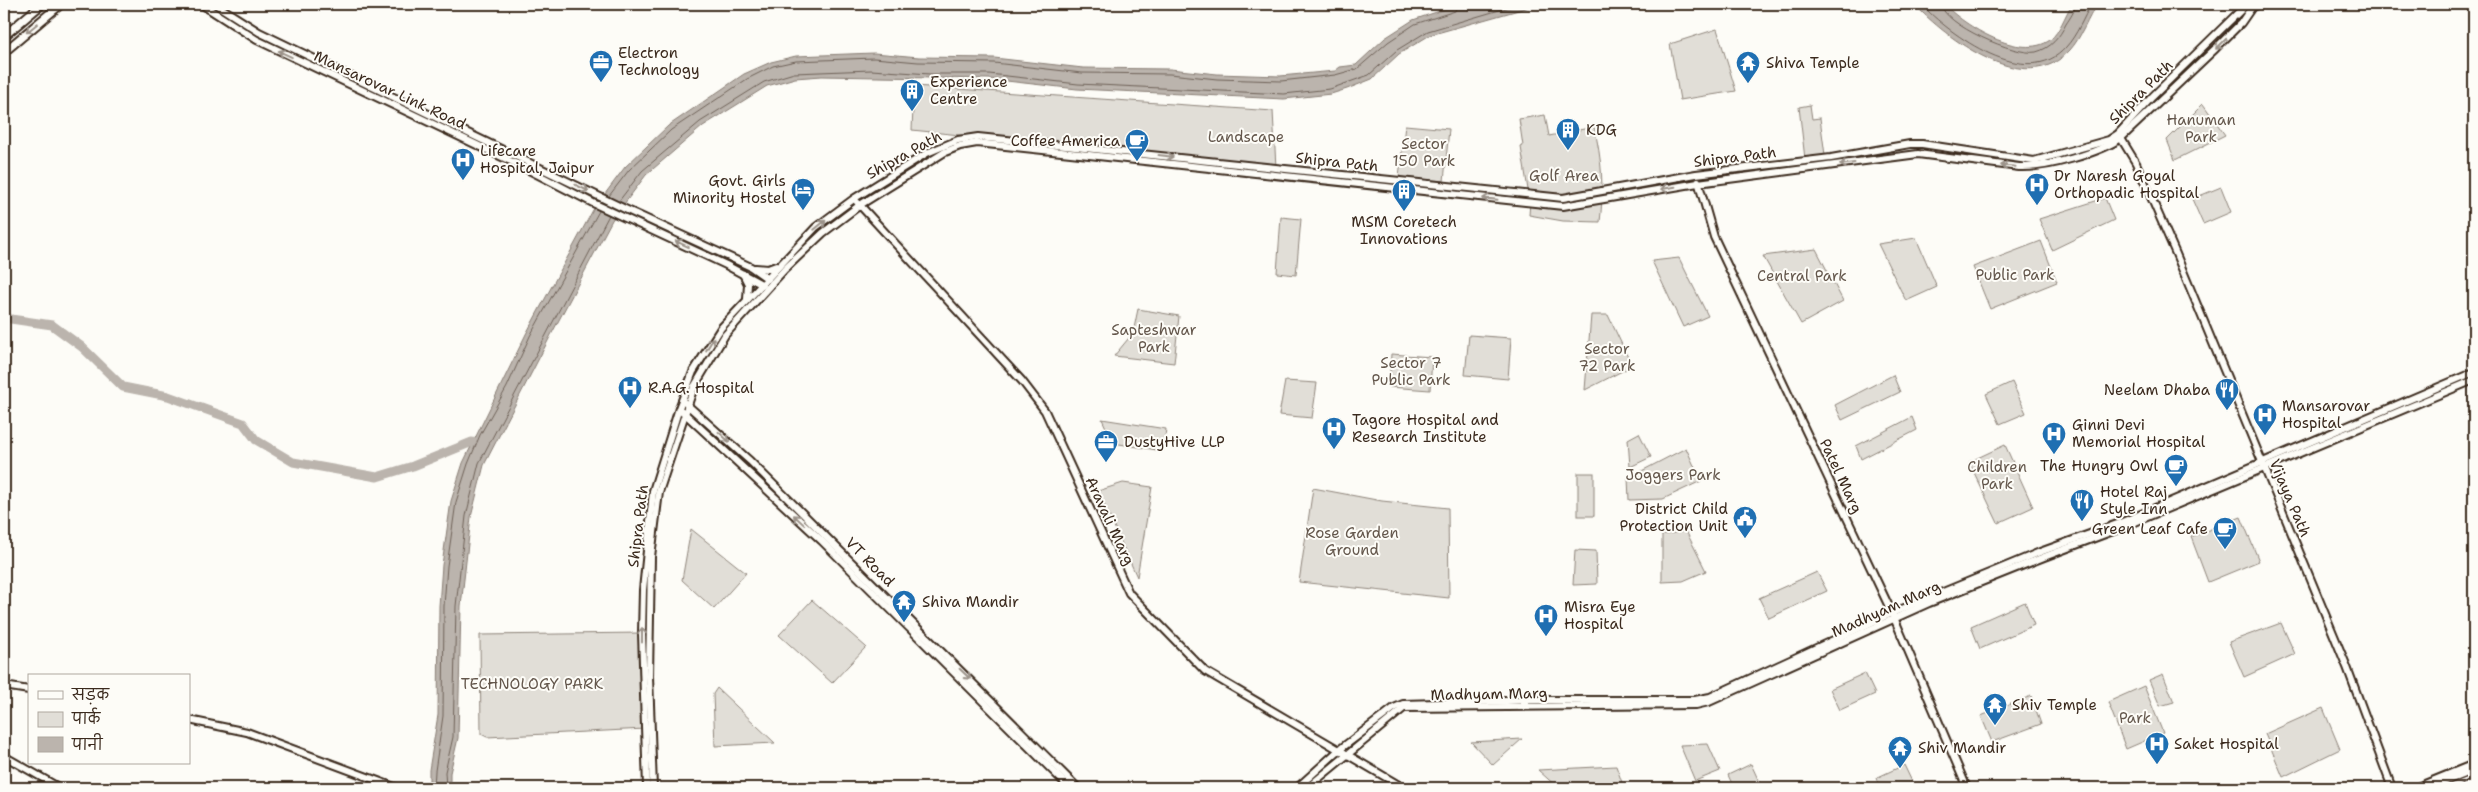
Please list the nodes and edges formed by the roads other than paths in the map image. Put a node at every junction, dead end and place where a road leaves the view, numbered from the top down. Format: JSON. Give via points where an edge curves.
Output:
{"nodes":[{"id":1,"x":42,"y":4,"type":"edge"},
{"id":2,"x":62,"y":4,"type":"edge"},
{"id":3,"x":201,"y":4,"type":"edge"},
{"id":4,"x":215,"y":4,"type":"edge"},
{"id":5,"x":2251,"y":5,"type":"edge"},
{"id":6,"x":7,"y":28,"type":"edge"},
{"id":7,"x":4,"y":36,"type":"edge"},
{"id":8,"x":4,"y":52,"type":"edge"},
{"id":9,"x":2120,"y":136,"type":"junction"},
{"id":10,"x":1696,"y":174,"type":"junction"},
{"id":11,"x":1698,"y":183,"type":"junction"},
{"id":12,"x":855,"y":198,"type":"junction"},
{"id":13,"x":860,"y":205,"type":"junction"},
{"id":14,"x":780,"y":264,"type":"junction"},
{"id":15,"x":751,"y":267,"type":"junction"},
{"id":16,"x":743,"y":273,"type":"junction"},
{"id":17,"x":769,"y":280,"type":"junction"},
{"id":18,"x":761,"y":284,"type":"junction"},
{"id":19,"x":767,"y":288,"type":"junction"},
{"id":20,"x":747,"y":299,"type":"junction"},
{"id":21,"x":2474,"y":372,"type":"edge"},
{"id":22,"x":2474,"y":380,"type":"edge"},
{"id":23,"x":685,"y":403,"type":"junction"},
{"id":24,"x":682,"y":410,"type":"junction"},
{"id":25,"x":2262,"y":466,"type":"junction"},
{"id":26,"x":1893,"y":616,"type":"junction"},
{"id":27,"x":4,"y":686,"type":"edge"},
{"id":28,"x":28,"y":690,"type":"edge"},
{"id":29,"x":190,"y":720,"type":"edge"},
{"id":30,"x":1339,"y":750,"type":"junction"},
{"id":31,"x":1346,"y":754,"type":"junction"},
{"id":32,"x":4,"y":756,"type":"edge"},
{"id":33,"x":2474,"y":764,"type":"edge"},
{"id":34,"x":2474,"y":768,"type":"edge"},
{"id":35,"x":2474,"y":785,"type":"edge"},
{"id":36,"x":60,"y":788,"type":"edge"},
{"id":37,"x":397,"y":788,"type":"edge"},
{"id":38,"x":647,"y":788,"type":"edge"},
{"id":39,"x":653,"y":788,"type":"edge"},
{"id":40,"x":1070,"y":788,"type":"edge"},
{"id":41,"x":1078,"y":788,"type":"edge"},
{"id":42,"x":1297,"y":788,"type":"edge"},
{"id":43,"x":1307,"y":788,"type":"edge"},
{"id":44,"x":1404,"y":788,"type":"edge"},
{"id":45,"x":1967,"y":788,"type":"edge"},
{"id":46,"x":2391,"y":788,"type":"edge"},
{"id":47,"x":2415,"y":788,"type":"edge"},
{"id":48,"x":2426,"y":788,"type":"edge"},
{"id":49,"x":2465,"y":788,"type":"edge"}],
"edges":[{"from":1,"to":6,"type":"main road"},
{"from":2,"to":8,"type":"main road","one_way":true},
{"from":16,"to":3,"type":"street","name":"Mansarovar Link Road","one_way":true,"via":[[257,40]]},
{"from":4,"to":15,"type":"street","name":"Mansarovar Link Road","one_way":true,"via":[[259,32]]},
{"from":5,"to":9,"type":"street","name":"Shipra Path","via":[[2152,96]]},
{"from":6,"to":7,"type":"main road"},
{"from":9,"to":10,"type":"street","name":"Shipra Path","via":[[2034,161],[1910,144],[1831,158]]},
{"from":9,"to":11,"type":"street","name":"Shipra Path","one_way":true,"via":[[2110,146],[2035,166],[2019,167],[1918,154]]},
{"from":9,"to":25,"type":"street","name":"Vijaya Path","via":[[2136,163],[2176,254]]},
{"from":10,"to":11,"type":"street","name":"Patel Marg"},
{"from":12,"to":10,"type":"street","name":"Shipra Path","one_way":true,"via":[[927,153],[968,137],[1563,198]]},
{"from":11,"to":13,"type":"street","name":"Shipra Path","one_way":true,"via":[[1561,206],[977,144],[944,152]]},
{"from":11,"to":26,"type":"street","name":"Patel Marg","via":[[1714,237]]},
{"from":12,"to":13,"type":"street","name":"Aravali Marg"},
{"from":14,"to":12,"type":"street","name":"Shipra Path","one_way":true,"via":[[816,228]]},
{"from":13,"to":17,"type":"street","name":"Shipra Path"},
{"from":13,"to":30,"type":"street","name":"Aravali Marg","via":[[1022,381],[1045,411],[1129,593],[1143,609],[1205,671]]},
{"from":14,"to":15,"type":"street","via":[[768,269]]},
{"from":14,"to":17,"type":"street","name":"Shipra Path"},
{"from":15,"to":17,"type":"street","name":"Mansarovar Link Road"},
{"from":16,"to":18,"type":"street","name":"Mansarovar Link Road"},
{"from":16,"to":20,"type":"street","via":[[748,284]]},
{"from":17,"to":18,"type":"street","name":"Shipra Path"},
{"from":17,"to":19,"type":"street","name":"Shipra Path"},
{"from":18,"to":19,"type":"street","name":"Mansarovar Link Road"},
{"from":18,"to":20,"type":"street","name":"Shipra Path"},
{"from":19,"to":23,"type":"street","name":"Shipra Path","via":[[725,335]]},
{"from":23,"to":20,"type":"street","name":"Shipra Path","one_way":true,"via":[[693,372],[714,337]]},
{"from":21,"to":25,"type":"street"},
{"from":22,"to":25,"type":"street","name":"Madhyam Marg"},
{"from":23,"to":24,"type":"street","name":"Shipra Path"},
{"from":23,"to":41,"type":"street","name":"VT Road","one_way":true,"via":[[750,461]]},
{"from":38,"to":24,"type":"street","name":"Shipra Path","one_way":true,"via":[[643,590],[654,491]]},
{"from":24,"to":39,"type":"street","name":"Shipra Path","via":[[659,492],[651,558],[649,676]]},
{"from":40,"to":24,"type":"street","name":"VT Road","one_way":true,"via":[[822,541]]},
{"from":25,"to":26,"type":"street","name":"Madhyam Marg","via":[[2040,552]]},
{"from":25,"to":46,"type":"street","name":"Vijaya Path","via":[[2347,667]]},
{"from":26,"to":30,"type":"street","name":"Madhyam Marg","via":[[1710,697],[1695,700],[1412,702],[1394,708]]},
{"from":26,"to":31,"type":"street","name":"Madhyam Marg","via":[[1710,702],[1696,705],[1404,708]]},
{"from":26,"to":45,"type":"street","name":"Patel Marg"},
{"from":27,"to":28,"type":"street"},
{"from":29,"to":37,"type":"street","via":[[247,732]]},
{"from":30,"to":31,"type":"street","name":"Aravali Marg"},
{"from":30,"to":42,"type":"street","name":"Madhyam Marg"},
{"from":31,"to":43,"type":"street","name":"Madhyam Marg"},
{"from":31,"to":44,"type":"street","name":"Aravali Marg"},
{"from":32,"to":36,"type":"street"},
{"from":33,"to":47,"type":"street"},
{"from":34,"to":48,"type":"highway"},
{"from":35,"to":49,"type":"highway"}]}
